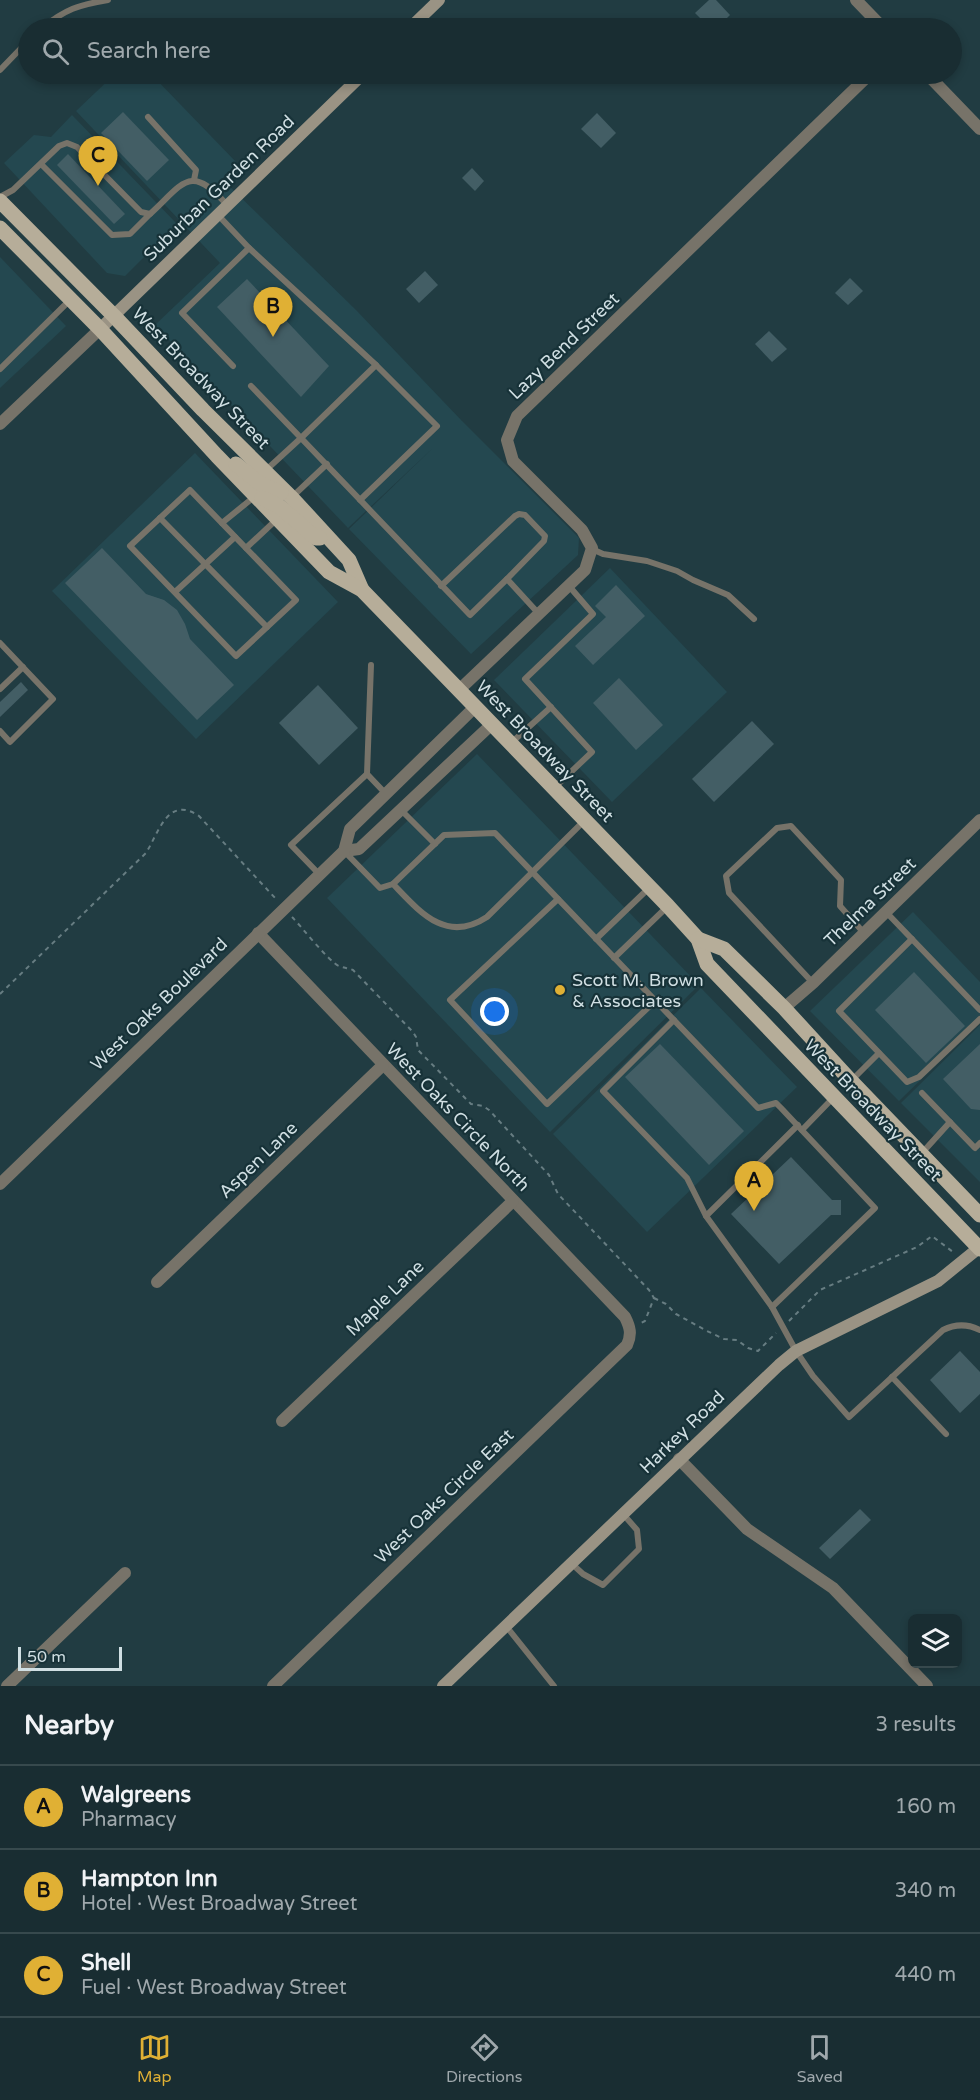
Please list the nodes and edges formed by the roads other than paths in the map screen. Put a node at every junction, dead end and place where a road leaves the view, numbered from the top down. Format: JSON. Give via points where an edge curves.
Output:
{"nodes":[{"id":1,"x":108,"y":0,"type":"edge"},
{"id":2,"x":439,"y":0,"type":"edge"},
{"id":3,"x":856,"y":0,"type":"edge"},
{"id":4,"x":55,"y":18,"type":"edge"},
{"id":5,"x":420,"y":18,"type":"edge"},
{"id":6,"x":873,"y":18,"type":"edge"},
{"id":7,"x":18,"y":51,"type":"edge"},
{"id":8,"x":0,"y":70,"type":"edge"},
{"id":9,"x":353,"y":84,"type":"edge"},
{"id":10,"x":860,"y":84,"type":"edge"},
{"id":11,"x":937,"y":84,"type":"edge"},
{"id":12,"x":148,"y":117,"type":"dead end"},
{"id":13,"x":980,"y":129,"type":"edge"},
{"id":14,"x":41,"y":164,"type":"junction"},
{"id":15,"x":194,"y":180,"type":"junction"},
{"id":16,"x":0,"y":199,"type":"edge"},
{"id":17,"x":227,"y":205,"type":"junction"},
{"id":18,"x":150,"y":214,"type":"junction"},
{"id":19,"x":218,"y":214,"type":"junction"},
{"id":20,"x":0,"y":217,"type":"edge"},
{"id":21,"x":0,"y":228,"type":"edge"},
{"id":22,"x":249,"y":248,"type":"junction"},
{"id":23,"x":53,"y":255,"type":"junction"},
{"id":24,"x":71,"y":299,"type":"junction"},
{"id":25,"x":114,"y":316,"type":"junction"},
{"id":26,"x":100,"y":329,"type":"junction"},
{"id":27,"x":376,"y":365,"type":"junction"},
{"id":28,"x":233,"y":366,"type":"dead end"},
{"id":29,"x":0,"y":369,"type":"edge"},
{"id":30,"x":251,"y":386,"type":"dead end"},
{"id":31,"x":0,"y":424,"type":"edge"},
{"id":32,"x":301,"y":438,"type":"junction"},
{"id":33,"x":217,"y":456,"type":"junction"},
{"id":34,"x":327,"y":464,"type":"junction"},
{"id":35,"x":264,"y":471,"type":"junction"},
{"id":36,"x":256,"y":496,"type":"junction"},
{"id":37,"x":292,"y":498,"type":"junction"},
{"id":38,"x":360,"y":500,"type":"junction"},
{"id":39,"x":160,"y":518,"type":"junction"},
{"id":40,"x":277,"y":519,"type":"junction"},
{"id":41,"x":222,"y":523,"type":"junction"},
{"id":42,"x":235,"y":537,"type":"junction"},
{"id":43,"x":329,"y":539,"type":"junction"},
{"id":44,"x":246,"y":548,"type":"junction"},
{"id":45,"x":592,"y":548,"type":"junction"},
{"id":46,"x":205,"y":564,"type":"junction"},
{"id":47,"x":507,"y":579,"type":"junction"},
{"id":48,"x":441,"y":586,"type":"junction"},
{"id":49,"x":569,"y":586,"type":"junction"},
{"id":50,"x":362,"y":590,"type":"junction"},
{"id":51,"x":175,"y":592,"type":"junction"},
{"id":52,"x":539,"y":614,"type":"junction"},
{"id":53,"x":753,"y":619,"type":"dead end"},
{"id":54,"x":267,"y":627,"type":"junction"},
{"id":55,"x":0,"y":643,"type":"edge"},
{"id":56,"x":372,"y":664,"type":"dead end"},
{"id":57,"x":23,"y":667,"type":"junction"},
{"id":58,"x":0,"y":689,"type":"edge"},
{"id":59,"x":459,"y":690,"type":"junction"},
{"id":60,"x":475,"y":707,"type":"junction"},
{"id":61,"x":551,"y":707,"type":"junction"},
{"id":62,"x":492,"y":724,"type":"junction"},
{"id":63,"x":0,"y":731,"type":"edge"},
{"id":64,"x":511,"y":744,"type":"junction"},
{"id":65,"x":367,"y":774,"type":"junction"},
{"id":66,"x":554,"y":789,"type":"junction"},
{"id":67,"x":386,"y":795,"type":"junction"},
{"id":68,"x":401,"y":810,"type":"junction"},
{"id":69,"x":585,"y":820,"type":"junction"},
{"id":70,"x":980,"y":820,"type":"edge"},
{"id":71,"x":435,"y":844,"type":"junction"},
{"id":72,"x":344,"y":851,"type":"junction"},
{"id":73,"x":532,"y":872,"type":"junction"},
{"id":74,"x":319,"y":874,"type":"junction"},
{"id":75,"x":393,"y":884,"type":"junction"},
{"id":76,"x":650,"y":888,"type":"junction"},
{"id":77,"x":558,"y":899,"type":"junction"},
{"id":78,"x":668,"y":906,"type":"junction"},
{"id":79,"x":886,"y":912,"type":"junction"},
{"id":80,"x":258,"y":933,"type":"junction"},
{"id":81,"x":864,"y":933,"type":"junction"},
{"id":82,"x":596,"y":939,"type":"junction"},
{"id":83,"x":698,"y":939,"type":"junction"},
{"id":84,"x":912,"y":939,"type":"junction"},
{"id":85,"x":614,"y":958,"type":"junction"},
{"id":86,"x":813,"y":982,"type":"junction"},
{"id":87,"x":655,"y":1001,"type":"junction"},
{"id":88,"x":784,"y":1008,"type":"junction"},
{"id":89,"x":980,"y":1010,"type":"edge"},
{"id":90,"x":980,"y":1019,"type":"edge"},
{"id":91,"x":674,"y":1020,"type":"junction"},
{"id":92,"x":879,"y":1053,"type":"junction"},
{"id":93,"x":383,"y":1065,"type":"junction"},
{"id":94,"x":851,"y":1082,"type":"junction"},
{"id":95,"x":922,"y":1093,"type":"dead end"},
{"id":96,"x":834,"y":1097,"type":"junction"},
{"id":97,"x":950,"y":1122,"type":"junction"},
{"id":98,"x":800,"y":1128,"type":"junction"},
{"id":99,"x":980,"y":1143,"type":"edge"},
{"id":100,"x":921,"y":1154,"type":"junction"},
{"id":101,"x":0,"y":1184,"type":"edge"},
{"id":102,"x":513,"y":1201,"type":"junction"},
{"id":103,"x":980,"y":1215,"type":"edge"},
{"id":104,"x":706,"y":1216,"type":"junction"},
{"id":105,"x":980,"y":1248,"type":"edge"},
{"id":106,"x":156,"y":1282,"type":"dead end"},
{"id":107,"x":772,"y":1307,"type":"junction"},
{"id":108,"x":630,"y":1326,"type":"joint"},
{"id":109,"x":980,"y":1330,"type":"edge"},
{"id":110,"x":796,"y":1351,"type":"junction"},
{"id":111,"x":892,"y":1377,"type":"junction"},
{"id":112,"x":282,"y":1421,"type":"dead end"},
{"id":113,"x":946,"y":1434,"type":"dead end"},
{"id":114,"x":679,"y":1460,"type":"junction"},
{"id":115,"x":623,"y":1513,"type":"junction"},
{"id":116,"x":571,"y":1563,"type":"junction"},
{"id":117,"x":125,"y":1574,"type":"dead end"},
{"id":118,"x":506,"y":1625,"type":"junction"},
{"id":119,"x":7,"y":1686,"type":"edge"},
{"id":120,"x":273,"y":1686,"type":"edge"},
{"id":121,"x":443,"y":1686,"type":"edge"},
{"id":122,"x":554,"y":1686,"type":"edge"},
{"id":123,"x":927,"y":1686,"type":"edge"}],
"edges":[{"from":1,"to":4,"type":"lane","via":[[82,4]]},
{"from":2,"to":5,"type":"street"},
{"from":3,"to":6,"type":"street"},
{"from":7,"to":8,"type":"lane"},
{"from":9,"to":17,"type":"street","name":"Suburban Garden Road"},
{"from":10,"to":45,"type":"street","name":"Lazy Bend Street","via":[[518,416],[507,440],[513,461],[582,530]]},
{"from":11,"to":13,"type":"street"},
{"from":12,"to":15,"type":"lane","via":[[196,170]]},
{"from":14,"to":16,"type":"lane"},
{"from":14,"to":18,"type":"lane","via":[[59,146],[77,147],[141,212]]},
{"from":14,"to":18,"type":"lane","via":[[112,235],[130,234]]},
{"from":15,"to":17,"type":"lane","via":[[207,185]]},
{"from":15,"to":18,"type":"lane","via":[[185,182]]},
{"from":16,"to":23,"type":"main road","name":"West Broadway Street"},
{"from":17,"to":19,"type":"street","name":"Suburban Garden Road"},
{"from":19,"to":22,"type":"lane"},
{"from":19,"to":25,"type":"street","name":"Suburban Garden Road"},
{"from":20,"to":23,"type":"main road"},
{"from":21,"to":24,"type":"main road","name":"West Broadway Street"},
{"from":22,"to":27,"type":"lane"},
{"from":22,"to":28,"type":"lane","via":[[183,313]]},
{"from":23,"to":25,"type":"main road","name":"West Broadway Street"},
{"from":24,"to":26,"type":"main road","name":"West Broadway Street"},
{"from":24,"to":29,"type":"lane"},
{"from":25,"to":26,"type":"street","name":"Suburban Garden Road"},
{"from":25,"to":35,"type":"main road","name":"West Broadway Street"},
{"from":26,"to":31,"type":"street"},
{"from":26,"to":33,"type":"main road","name":"West Broadway Street"},
{"from":27,"to":32,"type":"lane"},
{"from":27,"to":38,"type":"lane","via":[[437,426]]},
{"from":30,"to":32,"type":"lane"},
{"from":32,"to":34,"type":"lane"},
{"from":32,"to":35,"type":"lane"},
{"from":33,"to":36,"type":"main road","name":"West Broadway Street"},
{"from":33,"to":37,"type":"main road","via":[[237,464],[259,483]]},
{"from":34,"to":37,"type":"lane"},
{"from":34,"to":38,"type":"lane"},
{"from":35,"to":37,"type":"main road","name":"West Broadway Street"},
{"from":36,"to":40,"type":"main road","name":"West Broadway Street"},
{"from":36,"to":41,"type":"lane"},
{"from":36,"to":43,"type":"main road","via":[[279,506],[315,538]]},
{"from":37,"to":43,"type":"main road","name":"West Broadway Street"},
{"from":38,"to":48,"type":"lane"},
{"from":39,"to":41,"type":"lane","via":[[190,490]]},
{"from":39,"to":46,"type":"lane"},
{"from":39,"to":51,"type":"lane","via":[[130,546]]},
{"from":40,"to":44,"type":"lane"},
{"from":40,"to":50,"type":"main road","name":"West Broadway Street","via":[[329,573]]},
{"from":41,"to":42,"type":"lane"},
{"from":42,"to":44,"type":"lane"},
{"from":42,"to":46,"type":"lane"},
{"from":43,"to":50,"type":"main road","name":"West Broadway Street","via":[[349,561]]},
{"from":44,"to":54,"type":"lane","via":[[296,600]]},
{"from":45,"to":49,"type":"street","via":[[585,570]]},
{"from":45,"to":53,"type":"lane","via":[[677,571],[728,595]]},
{"from":46,"to":51,"type":"lane"},
{"from":46,"to":54,"type":"lane"},
{"from":47,"to":48,"type":"lane","via":[[470,615]]},
{"from":47,"to":48,"type":"lane","via":[[544,541],[545,536],[525,515],[515,516]]},
{"from":47,"to":52,"type":"lane"},
{"from":49,"to":52,"type":"street"},
{"from":49,"to":61,"type":"lane","via":[[592,614],[525,679]]},
{"from":50,"to":59,"type":"main road","name":"West Broadway Street"},
{"from":51,"to":54,"type":"lane","via":[[236,656]]},
{"from":52,"to":59,"type":"street"},
{"from":55,"to":57,"type":"lane"},
{"from":56,"to":65,"type":"lane"},
{"from":57,"to":58,"type":"lane"},
{"from":57,"to":63,"type":"lane","via":[[52,699],[10,742]]},
{"from":59,"to":60,"type":"main road","name":"West Broadway Street"},
{"from":60,"to":62,"type":"main road","name":"West Broadway Street"},
{"from":60,"to":67,"type":"street","name":"West Oaks Boulevard"},
{"from":61,"to":64,"type":"lane"},
{"from":61,"to":66,"type":"lane","via":[[592,752]]},
{"from":62,"to":64,"type":"main road","name":"West Broadway Street"},
{"from":62,"to":68,"type":"street","name":"West Oaks Boulevard"},
{"from":64,"to":66,"type":"main road","name":"West Broadway Street"},
{"from":65,"to":67,"type":"lane"},
{"from":65,"to":74,"type":"lane","via":[[291,845]]},
{"from":66,"to":69,"type":"main road","name":"West Broadway Street"},
{"from":67,"to":68,"type":"street"},
{"from":67,"to":72,"type":"street","name":"West Oaks Boulevard","via":[[350,829]]},
{"from":68,"to":71,"type":"lane"},
{"from":68,"to":72,"type":"street","name":"West Oaks Boulevard","via":[[358,849]]},
{"from":69,"to":73,"type":"lane"},
{"from":69,"to":76,"type":"main road","name":"West Broadway Street"},
{"from":70,"to":79,"type":"street","name":"Thelma Street"},
{"from":71,"to":73,"type":"lane","via":[[444,835],[495,833]]},
{"from":71,"to":75,"type":"lane"},
{"from":72,"to":74,"type":"street","name":"West Oaks Boulevard"},
{"from":72,"to":75,"type":"lane","via":[[380,888]]},
{"from":73,"to":75,"type":"lane","via":[[487,917],[464,927],[434,922]]},
{"from":73,"to":77,"type":"lane"},
{"from":74,"to":80,"type":"street","name":"West Oaks Boulevard"},
{"from":76,"to":78,"type":"main road","name":"West Broadway Street"},
{"from":76,"to":82,"type":"lane"},
{"from":77,"to":82,"type":"lane"},
{"from":77,"to":87,"type":"lane","via":[[450,1000],[547,1104]]},
{"from":78,"to":83,"type":"main road","name":"West Broadway Street"},
{"from":78,"to":85,"type":"lane"},
{"from":79,"to":81,"type":"street","name":"Thelma Street"},
{"from":79,"to":84,"type":"lane"},
{"from":80,"to":93,"type":"street","name":"West Oaks Circle North"},
{"from":80,"to":101,"type":"street","name":"West Oaks Boulevard"},
{"from":81,"to":86,"type":"street","name":"Thelma Street"},
{"from":81,"to":86,"type":"lane","via":[[840,906],[841,880],[791,826],[777,828],[726,876],[729,893]]},
{"from":82,"to":85,"type":"lane"},
{"from":83,"to":88,"type":"main road","name":"West Broadway Street","via":[[724,949]]},
{"from":83,"to":96,"type":"main road","name":"West Broadway Street","via":[[707,964]]},
{"from":84,"to":89,"type":"lane"},
{"from":84,"to":92,"type":"lane","via":[[838,1011]]},
{"from":85,"to":87,"type":"lane"},
{"from":86,"to":88,"type":"street","name":"Thelma Street"},
{"from":87,"to":91,"type":"lane"},
{"from":88,"to":94,"type":"main road","name":"West Broadway Street"},
{"from":90,"to":92,"type":"lane","via":[[919,1077],[906,1082]]},
{"from":91,"to":98,"type":"lane","via":[[758,1108],[776,1103]]},
{"from":91,"to":104,"type":"lane","via":[[603,1091],[687,1178]]},
{"from":92,"to":94,"type":"lane"},
{"from":93,"to":102,"type":"street","name":"West Oaks Circle North"},
{"from":93,"to":106,"type":"street","name":"Aspen Lane"},
{"from":94,"to":100,"type":"main road","name":"West Broadway Street"},
{"from":95,"to":97,"type":"lane"},
{"from":96,"to":98,"type":"lane"},
{"from":96,"to":105,"type":"main road","name":"West Broadway Street"},
{"from":97,"to":99,"type":"lane","via":[[975,1148]]},
{"from":97,"to":100,"type":"lane"},
{"from":98,"to":104,"type":"lane"},
{"from":98,"to":107,"type":"lane","via":[[875,1208]]},
{"from":100,"to":103,"type":"main road","name":"West Broadway Street"},
{"from":102,"to":108,"type":"street","name":"West Oaks Circle North"},
{"from":102,"to":112,"type":"street","name":"Maple Lane"},
{"from":104,"to":107,"type":"lane"},
{"from":105,"to":110,"type":"street","name":"Harkey Road","via":[[938,1281]]},
{"from":107,"to":110,"type":"lane"},
{"from":108,"to":120,"type":"street","name":"West Oaks Circle East","via":[[627,1345]]},
{"from":109,"to":111,"type":"lane","via":[[964,1325],[942,1330]]},
{"from":110,"to":111,"type":"lane","via":[[849,1417]]},
{"from":110,"to":114,"type":"street","name":"Harkey Road"},
{"from":111,"to":113,"type":"lane"},
{"from":114,"to":115,"type":"street","name":"Harkey Road"},
{"from":114,"to":123,"type":"street","via":[[747,1529],[833,1588]]},
{"from":115,"to":116,"type":"street","name":"Harkey Road"},
{"from":115,"to":116,"type":"lane","via":[[637,1530],[639,1549],[619,1570],[603,1585]]},
{"from":116,"to":118,"type":"street","name":"Harkey Road"},
{"from":117,"to":119,"type":"street"},
{"from":118,"to":121,"type":"street","name":"Harkey Road"},
{"from":118,"to":122,"type":"lane"}]}
